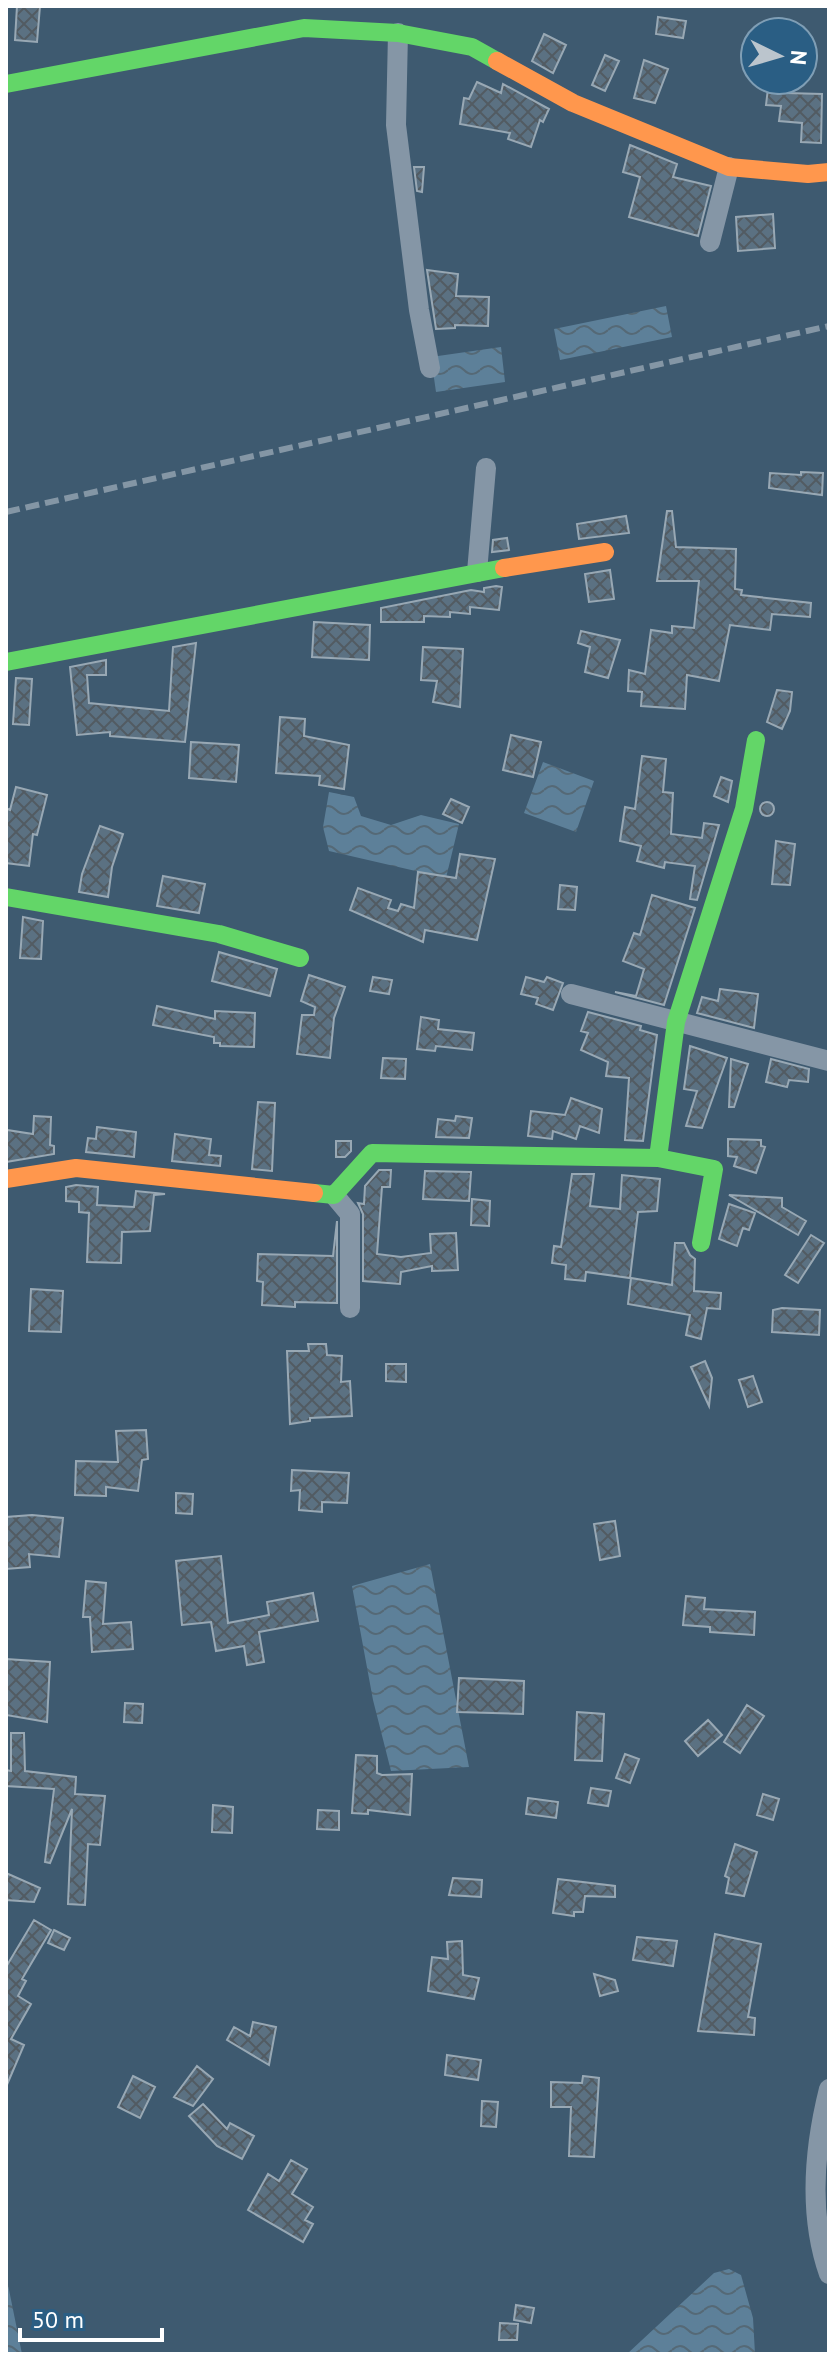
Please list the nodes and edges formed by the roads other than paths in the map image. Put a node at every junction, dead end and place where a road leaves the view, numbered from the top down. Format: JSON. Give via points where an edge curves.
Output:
{"nodes":[{"id":1,"x":398,"y":33,"type":"junction"},
{"id":2,"x":6,"y":84,"type":"edge"},
{"id":3,"x":729,"y":167,"type":"junction"},
{"id":4,"x":829,"y":172,"type":"edge"},
{"id":5,"x":710,"y":242,"type":"dead end"},
{"id":6,"x":430,"y":368,"type":"dead end"},
{"id":7,"x":486,"y":468,"type":"dead end"},
{"id":8,"x":605,"y":552,"type":"dead end"},
{"id":9,"x":477,"y":572,"type":"junction"},
{"id":10,"x":6,"y":662,"type":"edge"},
{"id":11,"x":756,"y":740,"type":"dead end"},
{"id":12,"x":6,"y":897,"type":"edge"},
{"id":13,"x":300,"y":958,"type":"dead end"},
{"id":14,"x":571,"y":994,"type":"dead end"},
{"id":15,"x":676,"y":1022,"type":"junction"},
{"id":16,"x":829,"y":1061,"type":"edge"},
{"id":17,"x":658,"y":1158,"type":"junction"},
{"id":18,"x":6,"y":1179,"type":"edge"},
{"id":19,"x":334,"y":1195,"type":"junction"},
{"id":20,"x":701,"y":1243,"type":"dead end"},
{"id":21,"x":350,"y":1308,"type":"dead end"},
{"id":22,"x":829,"y":2089,"type":"edge"},
{"id":23,"x":829,"y":2274,"type":"edge"}],
"edges":[{"from":1,"to":2,"type":"street","via":[[304,28]]},
{"from":1,"to":3,"type":"street","via":[[472,47],[573,103]]},
{"from":1,"to":6,"type":"street","via":[[396,125]]},
{"from":3,"to":4,"type":"street"},
{"from":3,"to":5,"type":"street"},
{"from":7,"to":9,"type":"street"},
{"from":8,"to":9,"type":"street"},
{"from":9,"to":10,"type":"street"},
{"from":11,"to":15,"type":"street","via":[[744,809]]},
{"from":12,"to":13,"type":"street","via":[[219,934]]},
{"from":14,"to":15,"type":"street"},
{"from":15,"to":16,"type":"street"},
{"from":15,"to":17,"type":"street"},
{"from":17,"to":19,"type":"street","via":[[372,1153]]},
{"from":17,"to":20,"type":"street","via":[[714,1169]]},
{"from":18,"to":19,"type":"street","via":[[76,1168]]},
{"from":19,"to":21,"type":"street","via":[[350,1214]]},
{"from":22,"to":23,"type":"street","via":[[818,2133],[814,2192]]}]}
